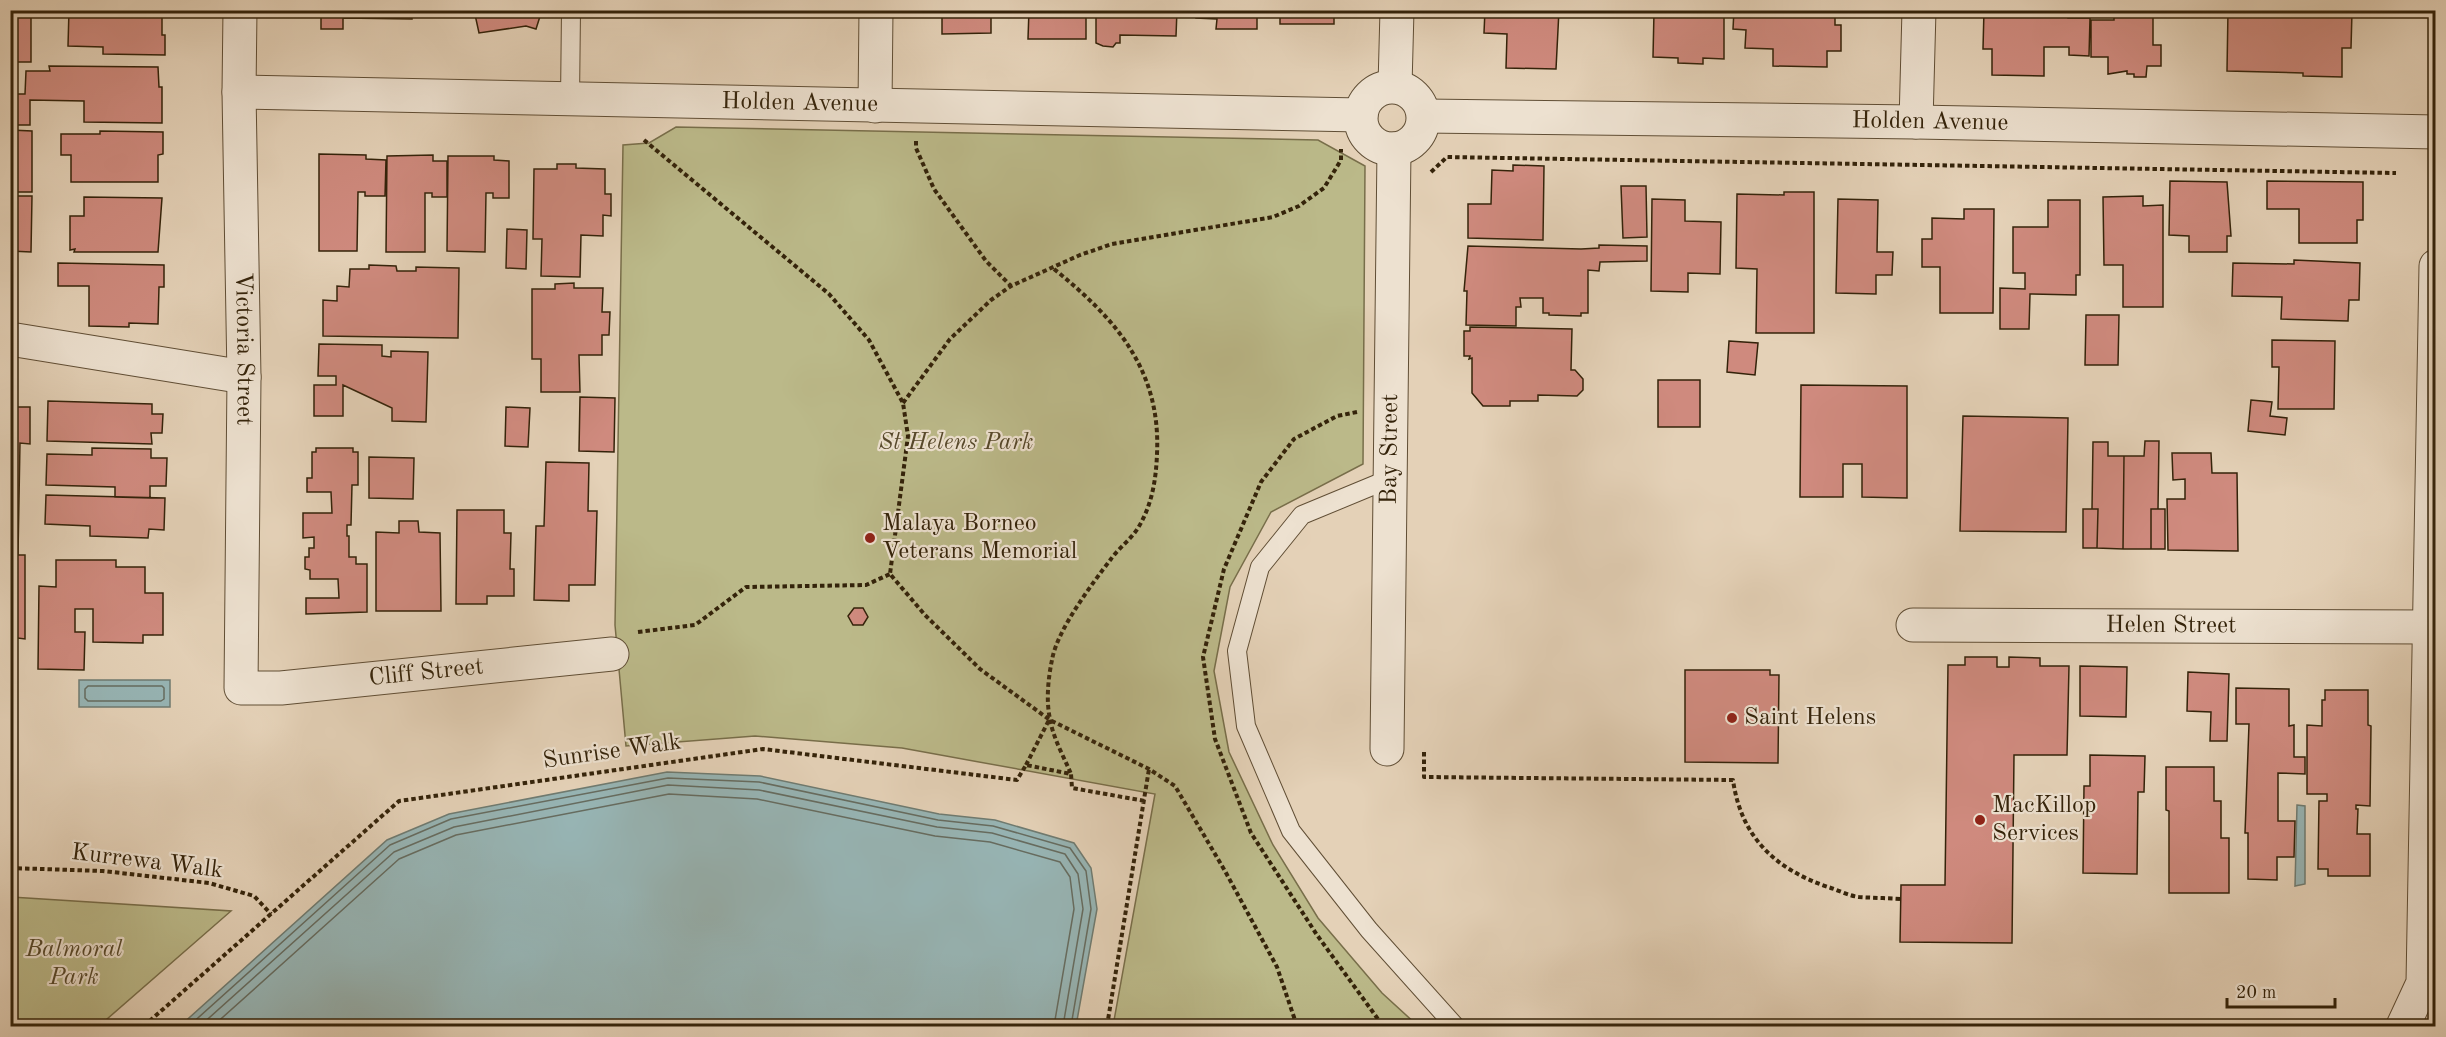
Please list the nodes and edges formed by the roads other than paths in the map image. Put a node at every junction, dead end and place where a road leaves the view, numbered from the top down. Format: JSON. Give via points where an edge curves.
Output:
{"nodes":[{"id":1,"x":240,"y":10,"type":"edge"},
{"id":2,"x":571,"y":10,"type":"edge"},
{"id":3,"x":876,"y":10,"type":"edge"},
{"id":4,"x":1396,"y":10,"type":"edge"},
{"id":5,"x":1919,"y":10,"type":"edge"},
{"id":6,"x":1395,"y":86,"type":"junction"},
{"id":7,"x":239,"y":92,"type":"junction"},
{"id":8,"x":570,"y":100,"type":"junction"},
{"id":9,"x":875,"y":106,"type":"junction"},
{"id":10,"x":1351,"y":115,"type":"junction"},
{"id":11,"x":1424,"y":116,"type":"junction"},
{"id":12,"x":1916,"y":122,"type":"junction"},
{"id":13,"x":2436,"y":132,"type":"edge"},
{"id":14,"x":1394,"y":149,"type":"junction"},
{"id":15,"x":2436,"y":266,"type":"edge"},
{"id":16,"x":10,"y":339,"type":"edge"},
{"id":17,"x":244,"y":377,"type":"junction"},
{"id":18,"x":1389,"y":479,"type":"junction"},
{"id":19,"x":1913,"y":625,"type":"dead end"},
{"id":20,"x":2429,"y":627,"type":"junction"},
{"id":21,"x":621,"y":643,"type":"road end"},
{"id":22,"x":241,"y":688,"type":"joint"},
{"id":23,"x":1387,"y":749,"type":"dead end"},
{"id":24,"x":1455,"y":1026,"type":"edge"},
{"id":25,"x":2403,"y":1026,"type":"edge"}],
"edges":[{"from":1,"to":7,"type":"street","name":"Victoria Street"},
{"from":2,"to":8,"type":"lane"},
{"from":3,"to":9,"type":"street"},
{"from":4,"to":6,"type":"street"},
{"from":5,"to":12,"type":"street"},
{"from":6,"to":10,"type":"street","via":[[1372,93]]},
{"from":6,"to":11,"type":"street","via":[[1415,96]]},
{"from":7,"to":8,"type":"street","name":"Holden Avenue"},
{"from":7,"to":17,"type":"street","name":"Victoria Street"},
{"from":8,"to":9,"type":"street","name":"Holden Avenue"},
{"from":9,"to":10,"type":"street","name":"Holden Avenue"},
{"from":10,"to":14,"type":"street","via":[[1366,136],[1383,148]]},
{"from":11,"to":12,"type":"street","name":"Holden Avenue"},
{"from":11,"to":14,"type":"street","via":[[1419,135],[1404,147]]},
{"from":12,"to":13,"type":"street","name":"Holden Avenue"},
{"from":14,"to":18,"type":"street","name":"Bay Street"},
{"from":15,"to":20,"type":"street"},
{"from":16,"to":17,"type":"street"},
{"from":17,"to":22,"type":"street","name":"Victoria Street"},
{"from":18,"to":23,"type":"street","name":"Bay Street"},
{"from":18,"to":24,"type":"lane","via":[[1302,515],[1260,567],[1237,651],[1246,726],[1291,831],[1369,930]]},
{"from":19,"to":20,"type":"street","name":"Helen Street"},
{"from":20,"to":25,"type":"street","via":[[2423,983]]},
{"from":21,"to":22,"type":"street","name":"Cliff Street","via":[[281,688]]}]}
